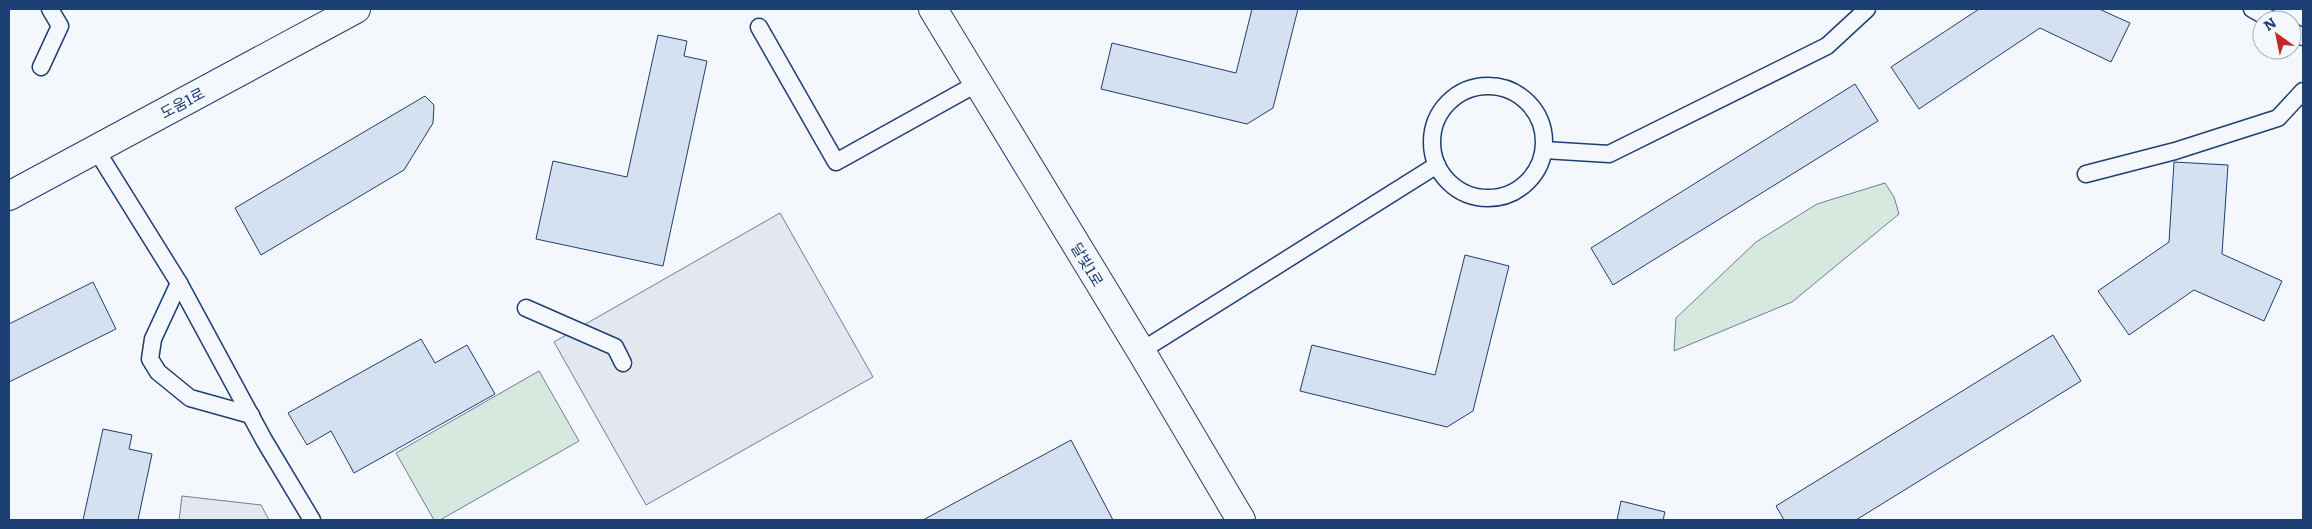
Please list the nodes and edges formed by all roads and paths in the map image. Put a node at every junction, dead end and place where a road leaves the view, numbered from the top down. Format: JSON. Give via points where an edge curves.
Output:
{"nodes":[{"id":1,"x":50,"y":9,"type":"edge"},
{"id":2,"x":356,"y":9,"type":"edge"},
{"id":3,"x":933,"y":9,"type":"edge"},
{"id":4,"x":1867,"y":9,"type":"edge"},
{"id":5,"x":759,"y":26,"type":"dead end"},
{"id":6,"x":41,"y":68,"type":"dead end"},
{"id":7,"x":978,"y":83,"type":"junction"},
{"id":8,"x":2303,"y":91,"type":"edge"},
{"id":9,"x":95,"y":148,"type":"junction"},
{"id":10,"x":1544,"y":150,"type":"junction"},
{"id":11,"x":1436,"y":164,"type":"junction"},
{"id":12,"x":2086,"y":174,"type":"dead end"},
{"id":13,"x":9,"y":196,"type":"edge"},
{"id":14,"x":179,"y":283,"type":"junction"},
{"id":15,"x":526,"y":308,"type":"dead end"},
{"id":16,"x":1141,"y":350,"type":"junction"},
{"id":17,"x":623,"y":363,"type":"dead end"},
{"id":18,"x":250,"y":415,"type":"junction"},
{"id":19,"x":312,"y":520,"type":"edge"},
{"id":20,"x":1241,"y":520,"type":"edge"}],
"edges":[{"from":1,"to":6,"type":"lane","via":[[60,26]]},
{"from":2,"to":9,"type":"street","name":"도움1로"},
{"from":3,"to":7,"type":"street","name":"달빛1로"},
{"from":4,"to":10,"type":"lane","via":[[1827,46],[1609,154]]},
{"from":5,"to":7,"type":"lane","via":[[836,162]]},
{"from":7,"to":16,"type":"street","name":"달빛1로"},
{"from":8,"to":12,"type":"lane","via":[[2278,118],[2175,151]]},
{"from":9,"to":13,"type":"street","name":"도움1로"},
{"from":9,"to":14,"type":"lane"},
{"from":10,"to":11,"type":"lane","via":[[1528,182],[1496,198],[1478,197],[1461,191],[1446,180]]},
{"from":10,"to":11,"type":"lane","via":[[1544,132],[1538,115],[1526,101],[1510,90],[1492,86],[1473,88],[1442,110],[1434,127],[1432,146]]},
{"from":11,"to":16,"type":"lane"},
{"from":14,"to":18,"type":"lane"},
{"from":14,"to":18,"type":"lane","via":[[153,339],[150,359],[158,372],[190,398]]},
{"from":15,"to":17,"type":"lane","via":[[615,347]]},
{"from":16,"to":20,"type":"street","name":"달빛1로"},
{"from":18,"to":19,"type":"lane"}]}
